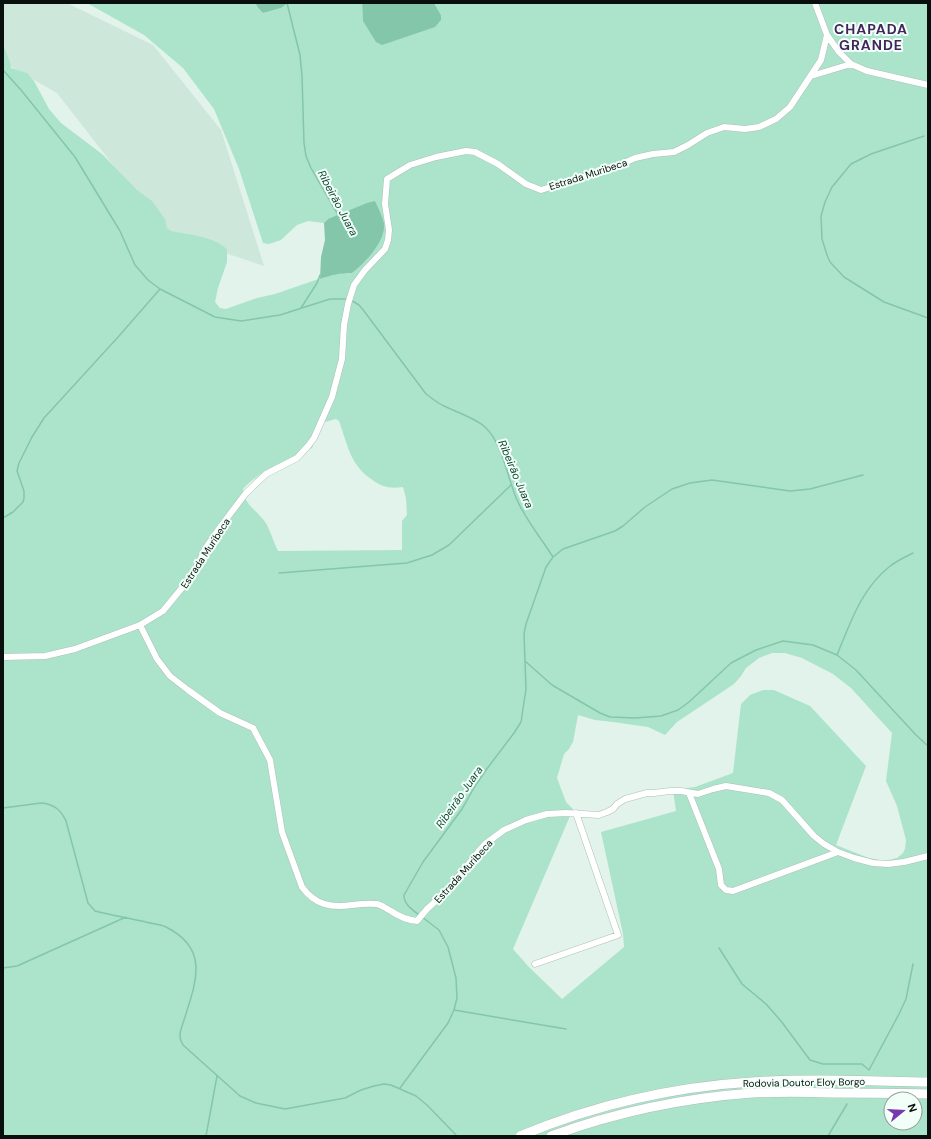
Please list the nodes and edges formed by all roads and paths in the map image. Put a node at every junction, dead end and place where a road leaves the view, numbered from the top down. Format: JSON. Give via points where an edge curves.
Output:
{"nodes":[{"id":1,"x":815,"y":3,"type":"edge"},
{"id":2,"x":827,"y":35,"type":"junction"},
{"id":3,"x":851,"y":64,"type":"junction"},
{"id":4,"x":811,"y":76,"type":"junction"},
{"id":5,"x":928,"y":84,"type":"edge"},
{"id":6,"x":140,"y":625,"type":"junction"},
{"id":7,"x":3,"y":657,"type":"edge"},
{"id":8,"x":689,"y":793,"type":"junction"},
{"id":9,"x":576,"y":813,"type":"junction"},
{"id":10,"x":838,"y":852,"type":"junction"},
{"id":11,"x":928,"y":856,"type":"edge"},
{"id":12,"x":535,"y":964,"type":"dead end"},
{"id":13,"x":928,"y":1082,"type":"edge"},
{"id":14,"x":928,"y":1094,"type":"edge"},
{"id":15,"x":520,"y":1136,"type":"edge"},
{"id":16,"x":551,"y":1136,"type":"edge"}],
"edges":[{"from":1,"to":2,"type":"street"},
{"from":2,"to":3,"type":"street"},
{"from":2,"to":4,"type":"street","via":[[821,60]]},
{"from":3,"to":4,"type":"street"},
{"from":3,"to":5,"type":"street","via":[[867,71]]},
{"from":4,"to":6,"type":"street","name":"Estrada Muribeca","via":[[790,107],[776,119],[759,127],[724,127],[674,152],[635,158],[613,168],[541,190],[526,184],[498,164],[475,152],[466,151],[410,165],[387,179],[385,204],[388,240],[385,249],[354,285],[344,325],[342,359],[332,397],[314,438],[297,458],[266,474],[246,493],[205,549],[195,571],[186,583],[163,611]]},
{"from":6,"to":7,"type":"street","name":"Estrada Muribeca","via":[[55,654]]},
{"from":6,"to":9,"type":"street","name":"Estrada Muribeca","via":[[170,676],[220,713],[253,728],[270,760],[282,832],[302,887],[313,899],[321,903],[330,906],[377,904],[417,921],[438,901],[485,844],[504,830],[537,816],[557,812]]},
{"from":8,"to":9,"type":"street","name":"Estrada Muribeca","via":[[647,793],[625,799],[613,809],[599,815]]},
{"from":8,"to":10,"type":"street","name":"Estrada Muribeca","via":[[698,794],[726,786],[770,793],[782,800],[814,836]]},
{"from":8,"to":10,"type":"street","via":[[719,869],[721,885],[728,891],[734,891]]},
{"from":9,"to":12,"type":"street","via":[[618,935]]},
{"from":10,"to":11,"type":"street","name":"Estrada Muribeca","via":[[873,863],[888,864]]},
{"from":13,"to":15,"type":"highway","name":"Rodovia Doutor Eloy Borgo","via":[[775,1081],[707,1086],[618,1103]]},
{"from":14,"to":16,"type":"highway","name":"Rodovia Doutor Eloy Borgo","via":[[776,1092],[709,1098],[628,1112]]}]}
